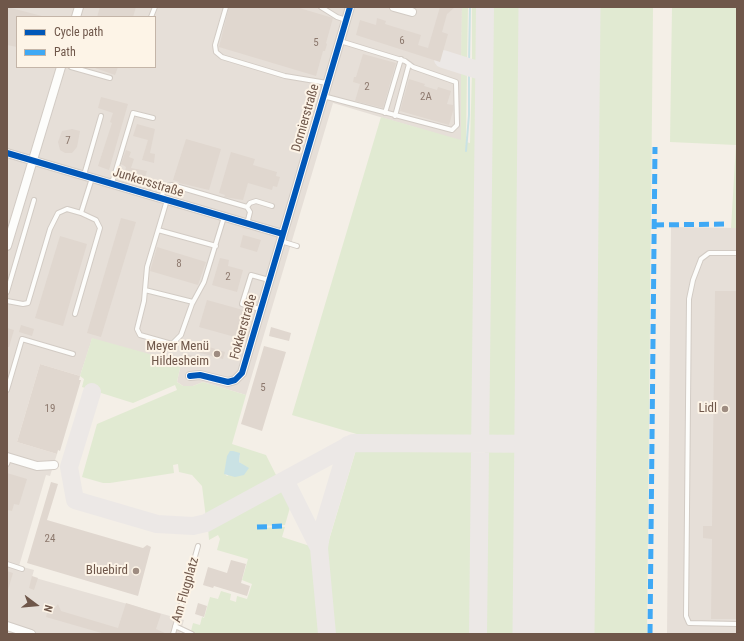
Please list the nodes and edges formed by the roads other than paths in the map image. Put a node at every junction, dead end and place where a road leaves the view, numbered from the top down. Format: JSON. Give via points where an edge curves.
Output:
{"nodes":[{"id":1,"x":226,"y":7,"type":"edge"},
{"id":2,"x":321,"y":7,"type":"edge"},
{"id":3,"x":350,"y":7,"type":"edge"},
{"id":4,"x":394,"y":7,"type":"edge"},
{"id":5,"x":412,"y":12,"type":"dead end"},
{"id":6,"x":346,"y":20,"type":"junction"},
{"id":7,"x":340,"y":41,"type":"junction"},
{"id":8,"x":401,"y":59,"type":"junction"},
{"id":9,"x":409,"y":64,"type":"junction"},
{"id":10,"x":61,"y":68,"type":"edge"},
{"id":11,"x":75,"y":68,"type":"edge"},
{"id":12,"x":110,"y":78,"type":"dead end"},
{"id":13,"x":327,"y":83,"type":"junction"},
{"id":14,"x":323,"y":96,"type":"junction"},
{"id":15,"x":385,"y":113,"type":"junction"},
{"id":16,"x":101,"y":116,"type":"dead end"},
{"id":17,"x":395,"y":116,"type":"junction"},
{"id":18,"x":153,"y":118,"type":"dead end"},
{"id":19,"x":7,"y":153,"type":"edge"},
{"id":20,"x":32,"y":160,"type":"junction"},
{"id":21,"x":88,"y":177,"type":"junction"},
{"id":22,"x":112,"y":184,"type":"junction"},
{"id":23,"x":164,"y":199,"type":"junction"},
{"id":24,"x":34,"y":200,"type":"dead end"},
{"id":25,"x":272,"y":206,"type":"dead end"},
{"id":26,"x":247,"y":207,"type":"junction"},
{"id":27,"x":82,"y":213,"type":"junction"},
{"id":28,"x":224,"y":217,"type":"junction"},
{"id":29,"x":247,"y":224,"type":"junction"},
{"id":30,"x":158,"y":230,"type":"junction"},
{"id":31,"x":283,"y":234,"type":"junction"},
{"id":32,"x":7,"y":246,"type":"edge"},
{"id":33,"x":216,"y":246,"type":"junction"},
{"id":34,"x":297,"y":246,"type":"dead end"},
{"id":35,"x":737,"y":253,"type":"edge"},
{"id":36,"x":269,"y":280,"type":"junction"},
{"id":37,"x":145,"y":290,"type":"junction"},
{"id":38,"x":7,"y":292,"type":"edge"},
{"id":39,"x":7,"y":301,"type":"edge"},
{"id":40,"x":193,"y":302,"type":"junction"},
{"id":41,"x":260,"y":309,"type":"junction"},
{"id":42,"x":75,"y":314,"type":"dead end"},
{"id":43,"x":73,"y":354,"type":"dead end"},
{"id":44,"x":190,"y":376,"type":"dead end"},
{"id":45,"x":7,"y":390,"type":"edge"},
{"id":46,"x":8,"y":460,"type":"edge"},
{"id":47,"x":54,"y":465,"type":"dead end"},
{"id":48,"x":198,"y":546,"type":"dead end"},
{"id":49,"x":7,"y":564,"type":"edge"},
{"id":50,"x":22,"y":569,"type":"dead end"},
{"id":51,"x":737,"y":624,"type":"edge"},
{"id":52,"x":7,"y":626,"type":"edge"},
{"id":53,"x":175,"y":626,"type":"junction"},
{"id":54,"x":31,"y":634,"type":"edge"},
{"id":55,"x":173,"y":634,"type":"edge"},
{"id":56,"x":192,"y":634,"type":"edge"}],
"edges":[{"from":1,"to":13,"type":"lane","via":[[215,45],[216,52],[222,57],[285,76]]},
{"from":2,"to":6,"type":"lane"},
{"from":3,"to":6,"type":"street","name":"Dornierstraße"},
{"from":4,"to":5,"type":"street"},
{"from":6,"to":7,"type":"street","name":"Dornierstraße"},
{"from":7,"to":8,"type":"lane"},
{"from":7,"to":13,"type":"street","name":"Dornierstraße"},
{"from":8,"to":9,"type":"lane"},
{"from":8,"to":15,"type":"lane"},
{"from":9,"to":17,"type":"lane"},
{"from":9,"to":17,"type":"lane","via":[[413,68],[456,82],[456,125],[452,130]]},
{"from":10,"to":20,"type":"street"},
{"from":11,"to":12,"type":"lane"},
{"from":13,"to":14,"type":"street","name":"Dornierstraße"},
{"from":14,"to":15,"type":"lane"},
{"from":14,"to":31,"type":"street","name":"Dornierstraße"},
{"from":15,"to":17,"type":"lane"},
{"from":16,"to":21,"type":"lane"},
{"from":18,"to":22,"type":"lane","via":[[136,112],[132,115]]},
{"from":19,"to":20,"type":"street","name":"Junkersstraße"},
{"from":20,"to":21,"type":"street","name":"Junkersstraße"},
{"from":20,"to":32,"type":"street"},
{"from":21,"to":22,"type":"street","name":"Junkersstraße"},
{"from":21,"to":27,"type":"lane"},
{"from":22,"to":23,"type":"street","name":"Junkersstraße"},
{"from":23,"to":26,"type":"lane","via":[[165,187],[172,185]]},
{"from":23,"to":28,"type":"street","name":"Junkersstraße"},
{"from":23,"to":30,"type":"lane"},
{"from":24,"to":38,"type":"lane"},
{"from":25,"to":26,"type":"lane","via":[[256,201],[250,202]]},
{"from":26,"to":29,"type":"lane","via":[[250,212]]},
{"from":27,"to":39,"type":"lane","via":[[67,209],[58,213],[50,229],[28,304]]},
{"from":27,"to":42,"type":"lane","via":[[96,220],[100,228]]},
{"from":28,"to":29,"type":"street","name":"Junkersstraße"},
{"from":28,"to":33,"type":"lane"},
{"from":29,"to":31,"type":"street","name":"Junkersstraße"},
{"from":30,"to":33,"type":"lane"},
{"from":30,"to":37,"type":"lane"},
{"from":31,"to":34,"type":"lane","via":[[284,242]]},
{"from":31,"to":36,"type":"street","name":"Fokkerstraße"},
{"from":33,"to":40,"type":"lane","via":[[204,282]]},
{"from":35,"to":51,"type":"lane","via":[[709,253],[701,259],[689,299],[686,616],[690,623]]},
{"from":36,"to":41,"type":"street","name":"Fokkerstraße"},
{"from":36,"to":41,"type":"lane","via":[[251,275],[242,304]]},
{"from":37,"to":40,"type":"lane"},
{"from":37,"to":40,"type":"lane","via":[[137,329],[140,334],[172,344],[181,335]]},
{"from":41,"to":44,"type":"street","name":"Fokkerstraße","via":[[242,373],[237,379],[228,382],[200,375]]},
{"from":43,"to":45,"type":"lane","via":[[22,339]]},
{"from":46,"to":47,"type":"street","via":[[37,466]]},
{"from":48,"to":53,"type":"lane","name":"Am Flugplatz"},
{"from":49,"to":50,"type":"lane"},
{"from":52,"to":54,"type":"street"},
{"from":53,"to":55,"type":"lane","name":"Am Flugplatz"},
{"from":53,"to":56,"type":"lane"}]}
